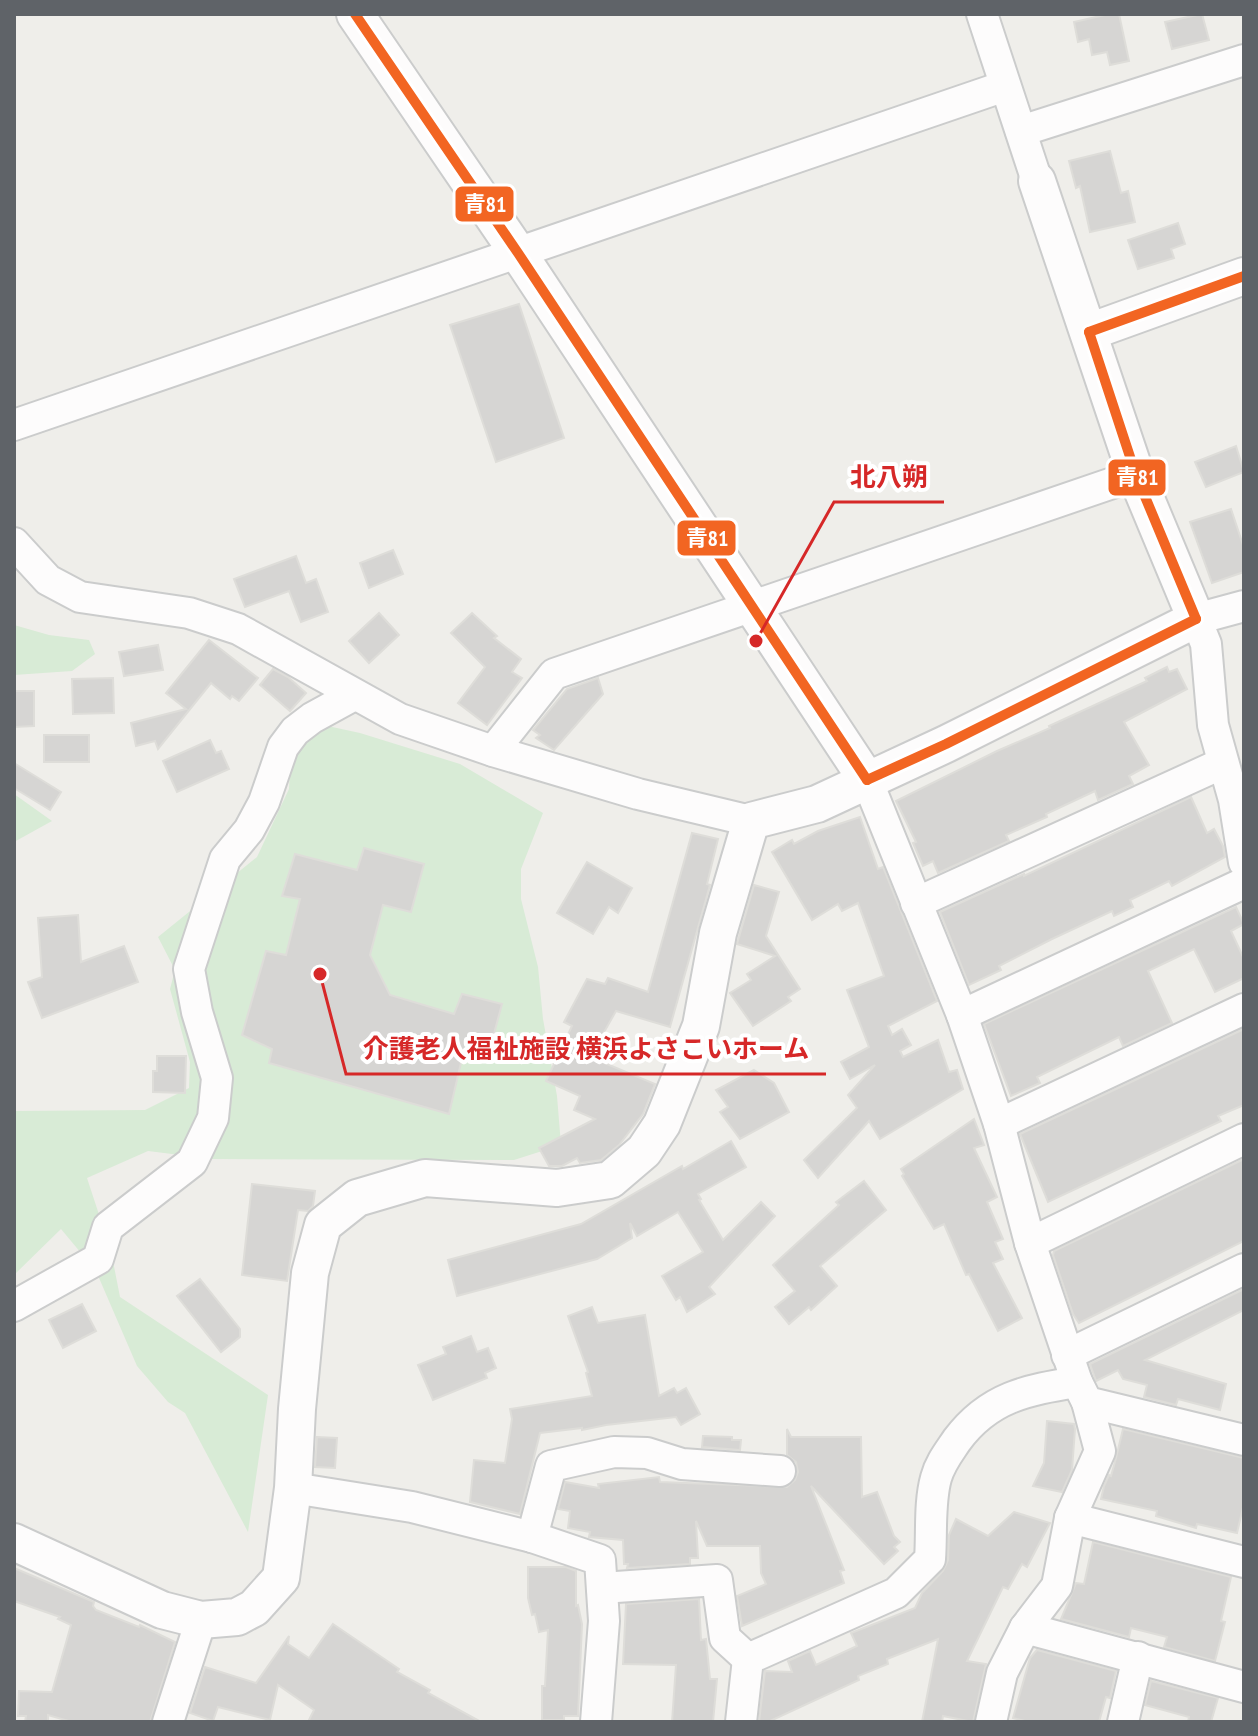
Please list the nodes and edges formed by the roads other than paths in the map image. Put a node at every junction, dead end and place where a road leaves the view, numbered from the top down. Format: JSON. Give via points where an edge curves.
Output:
{"nodes":[{"id":1,"x":355,"y":14,"type":"edge"},
{"id":2,"x":982,"y":14,"type":"edge"},
{"id":3,"x":1244,"y":60,"type":"edge"},
{"id":4,"x":1005,"y":86,"type":"junction"},
{"id":5,"x":1021,"y":131,"type":"junction"},
{"id":6,"x":1037,"y":181,"type":"joint"},
{"id":7,"x":518,"y":253,"type":"junction"},
{"id":8,"x":1244,"y":276,"type":"edge"},
{"id":9,"x":1089,"y":332,"type":"junction"},
{"id":10,"x":14,"y":425,"type":"edge"},
{"id":11,"x":1136,"y":475,"type":"junction"},
{"id":12,"x":14,"y":543,"type":"edge"},
{"id":13,"x":752,"y":606,"type":"junction"},
{"id":14,"x":1244,"y":606,"type":"edge"},
{"id":15,"x":1196,"y":619,"type":"junction"},
{"id":16,"x":354,"y":695,"type":"junction"},
{"id":17,"x":493,"y":751,"type":"junction"},
{"id":18,"x":1223,"y":763,"type":"junction"},
{"id":19,"x":867,"y":780,"type":"junction"},
{"id":20,"x":751,"y":821,"type":"junction"},
{"id":21,"x":1244,"y":862,"type":"edge"},
{"id":22,"x":1244,"y":883,"type":"edge"},
{"id":23,"x":916,"y":903,"type":"junction"},
{"id":24,"x":1244,"y":1009,"type":"edge"},
{"id":25,"x":962,"y":1015,"type":"junction"},
{"id":26,"x":999,"y":1124,"type":"junction"},
{"id":27,"x":1244,"y":1139,"type":"edge"},
{"id":28,"x":1030,"y":1243,"type":"junction"},
{"id":29,"x":1244,"y":1269,"type":"edge"},
{"id":30,"x":14,"y":1306,"type":"edge"},
{"id":31,"x":1077,"y":1380,"type":"junction"},
{"id":32,"x":1244,"y":1440,"type":"edge"},
{"id":33,"x":780,"y":1471,"type":"dead end"},
{"id":34,"x":293,"y":1488,"type":"junction"},
{"id":35,"x":1070,"y":1518,"type":"junction"},
{"id":36,"x":532,"y":1537,"type":"junction"},
{"id":37,"x":14,"y":1542,"type":"edge"},
{"id":38,"x":1244,"y":1562,"type":"edge"},
{"id":39,"x":602,"y":1588,"type":"junction"},
{"id":40,"x":201,"y":1620,"type":"junction"},
{"id":41,"x":1025,"y":1628,"type":"junction"},
{"id":42,"x":1138,"y":1657,"type":"junction"},
{"id":43,"x":748,"y":1659,"type":"junction"},
{"id":44,"x":1244,"y":1687,"type":"edge"},
{"id":45,"x":168,"y":1722,"type":"edge"},
{"id":46,"x":596,"y":1722,"type":"edge"},
{"id":47,"x":741,"y":1722,"type":"edge"},
{"id":48,"x":991,"y":1722,"type":"edge"},
{"id":49,"x":1123,"y":1722,"type":"edge"}],
"edges":[{"from":1,"to":7,"type":"street"},
{"from":2,"to":4,"type":"street"},
{"from":3,"to":5,"type":"street"},
{"from":4,"to":5,"type":"street"},
{"from":4,"to":7,"type":"street"},
{"from":5,"to":6,"type":"street"},
{"from":6,"to":9,"type":"street"},
{"from":7,"to":10,"type":"street"},
{"from":7,"to":13,"type":"street"},
{"from":8,"to":9,"type":"street"},
{"from":9,"to":11,"type":"street"},
{"from":11,"to":13,"type":"street"},
{"from":11,"to":15,"type":"street"},
{"from":12,"to":16,"type":"street","via":[[48,580],[80,597],[189,613],[238,629]]},
{"from":13,"to":17,"type":"street","via":[[554,674]]},
{"from":13,"to":19,"type":"street"},
{"from":14,"to":15,"type":"street"},
{"from":15,"to":18,"type":"street","via":[[1206,644],[1213,725]]},
{"from":15,"to":19,"type":"street"},
{"from":16,"to":17,"type":"street","via":[[400,719]]},
{"from":16,"to":30,"type":"street","via":[[295,731],[283,747],[259,812],[225,859],[189,969],[217,1078],[213,1118],[192,1162],[108,1227],[98,1259]]},
{"from":17,"to":20,"type":"street"},
{"from":18,"to":21,"type":"street"},
{"from":18,"to":23,"type":"street"},
{"from":19,"to":20,"type":"street","via":[[817,804]]},
{"from":19,"to":23,"type":"street"},
{"from":20,"to":34,"type":"street","via":[[718,933],[701,1026],[662,1124],[644,1151],[610,1180],[557,1188],[425,1178],[357,1198],[323,1225],[310,1273]]},
{"from":22,"to":25,"type":"street"},
{"from":23,"to":25,"type":"street"},
{"from":24,"to":26,"type":"street"},
{"from":25,"to":26,"type":"street"},
{"from":26,"to":28,"type":"street"},
{"from":27,"to":28,"type":"street"},
{"from":28,"to":31,"type":"street"},
{"from":29,"to":31,"type":"street"},
{"from":31,"to":32,"type":"street"},
{"from":31,"to":35,"type":"street","via":[[1100,1451]]},
{"from":31,"to":43,"type":"street","via":[[1004,1399],[964,1431],[935,1480],[930,1559],[896,1593]]},
{"from":33,"to":36,"type":"street","via":[[682,1464],[647,1453],[614,1452],[551,1466]]},
{"from":34,"to":36,"type":"street","via":[[412,1507]]},
{"from":34,"to":40,"type":"street","via":[[281,1578],[246,1613]]},
{"from":35,"to":38,"type":"street"},
{"from":35,"to":41,"type":"street","via":[[1057,1586]]},
{"from":36,"to":39,"type":"street","via":[[600,1560]]},
{"from":37,"to":40,"type":"street","via":[[162,1610]]},
{"from":39,"to":43,"type":"street","via":[[717,1580],[725,1638]]},
{"from":39,"to":46,"type":"street"},
{"from":40,"to":45,"type":"street"},
{"from":41,"to":42,"type":"street"},
{"from":41,"to":48,"type":"street","via":[[1002,1673]]},
{"from":42,"to":44,"type":"street"},
{"from":42,"to":49,"type":"street"},
{"from":43,"to":47,"type":"street"}]}
